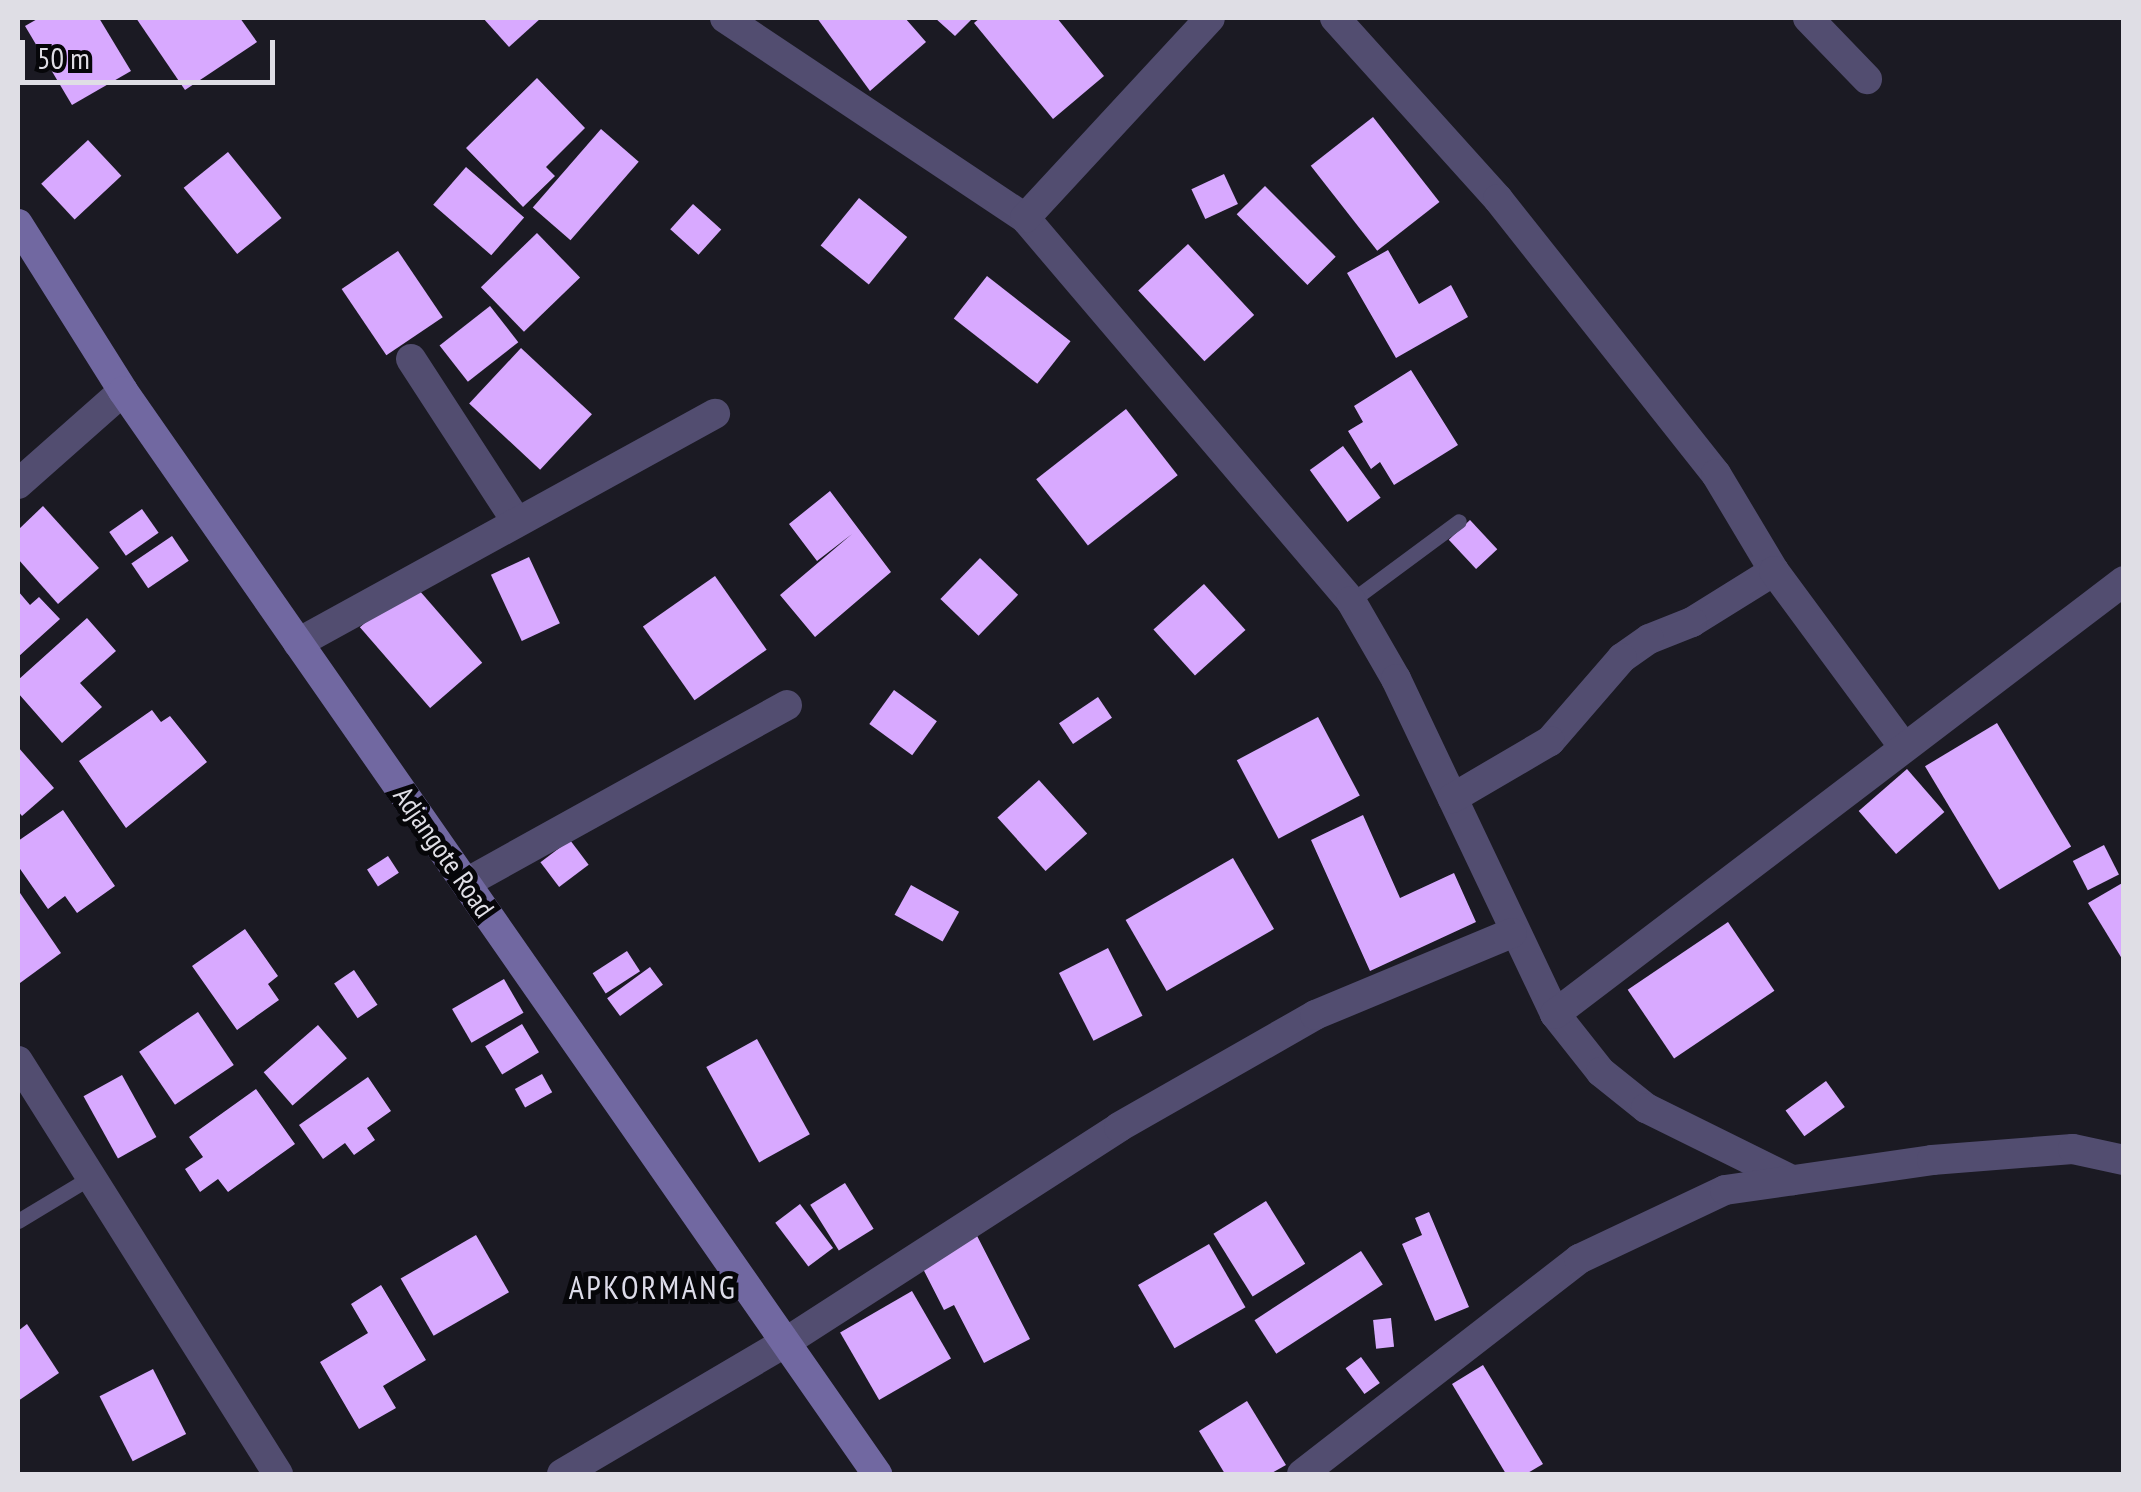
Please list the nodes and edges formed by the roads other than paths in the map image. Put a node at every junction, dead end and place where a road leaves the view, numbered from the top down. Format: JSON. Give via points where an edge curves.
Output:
{"nodes":[{"id":1,"x":726,"y":18,"type":"edge"},
{"id":2,"x":1210,"y":18,"type":"edge"},
{"id":3,"x":1336,"y":18,"type":"edge"},
{"id":4,"x":1808,"y":18,"type":"edge"},
{"id":5,"x":1866,"y":79,"type":"dead end"},
{"id":6,"x":1024,"y":218,"type":"junction"},
{"id":7,"x":18,"y":224,"type":"edge"},
{"id":8,"x":411,"y":358,"type":"dead end"},
{"id":9,"x":123,"y":391,"type":"junction"},
{"id":10,"x":715,"y":414,"type":"dead end"},
{"id":11,"x":18,"y":484,"type":"edge"},
{"id":12,"x":1459,"y":521,"type":"dead end"},
{"id":13,"x":517,"y":522,"type":"junction"},
{"id":14,"x":1774,"y":571,"type":"junction"},
{"id":15,"x":2124,"y":581,"type":"edge"},
{"id":16,"x":1351,"y":601,"type":"junction"},
{"id":17,"x":298,"y":643,"type":"junction"},
{"id":18,"x":787,"y":705,"type":"dead end"},
{"id":19,"x":1902,"y":746,"type":"junction"},
{"id":20,"x":1453,"y":798,"type":"junction"},
{"id":21,"x":466,"y":883,"type":"junction"},
{"id":22,"x":1512,"y":933,"type":"junction"},
{"id":23,"x":1555,"y":1014,"type":"junction"},
{"id":24,"x":18,"y":1061,"type":"edge"},
{"id":25,"x":2124,"y":1160,"type":"edge"},
{"id":26,"x":91,"y":1177,"type":"junction"},
{"id":27,"x":1792,"y":1180,"type":"junction"},
{"id":28,"x":18,"y":1221,"type":"edge"},
{"id":29,"x":786,"y":1342,"type":"junction"},
{"id":30,"x":278,"y":1474,"type":"edge"},
{"id":31,"x":562,"y":1474,"type":"edge"},
{"id":32,"x":878,"y":1474,"type":"edge"},
{"id":33,"x":1302,"y":1474,"type":"edge"}],
"edges":[{"from":1,"to":6,"type":"street"},
{"from":2,"to":6,"type":"street"},
{"from":3,"to":14,"type":"street","via":[[1498,199],[1595,321],[1716,474]]},
{"from":4,"to":5,"type":"street"},
{"from":6,"to":16,"type":"street"},
{"from":7,"to":9,"type":"street","name":"Adjangote Road"},
{"from":8,"to":13,"type":"street"},
{"from":9,"to":11,"type":"street"},
{"from":9,"to":17,"type":"street","name":"Adjangote Road"},
{"from":10,"to":13,"type":"street"},
{"from":12,"to":16,"type":"lane"},
{"from":13,"to":17,"type":"street"},
{"from":14,"to":19,"type":"street"},
{"from":14,"to":20,"type":"street","via":[[1622,658],[1550,741]]},
{"from":15,"to":19,"type":"street"},
{"from":16,"to":20,"type":"street"},
{"from":17,"to":21,"type":"street","name":"Adjangote Road"},
{"from":18,"to":21,"type":"street"},
{"from":19,"to":23,"type":"street"},
{"from":20,"to":22,"type":"street"},
{"from":21,"to":29,"type":"street","name":"Adjangote Road"},
{"from":22,"to":23,"type":"street"},
{"from":22,"to":29,"type":"street","via":[[1315,1015],[1119,1127]]},
{"from":23,"to":27,"type":"street","via":[[1601,1072],[1646,1108]]},
{"from":24,"to":26,"type":"street"},
{"from":25,"to":27,"type":"street","via":[[2073,1149]]},
{"from":26,"to":28,"type":"lane"},
{"from":26,"to":30,"type":"street"},
{"from":27,"to":33,"type":"street","via":[[1725,1190],[1579,1259]]},
{"from":29,"to":31,"type":"street"},
{"from":29,"to":32,"type":"street","name":"Adjangote Road"}]}
